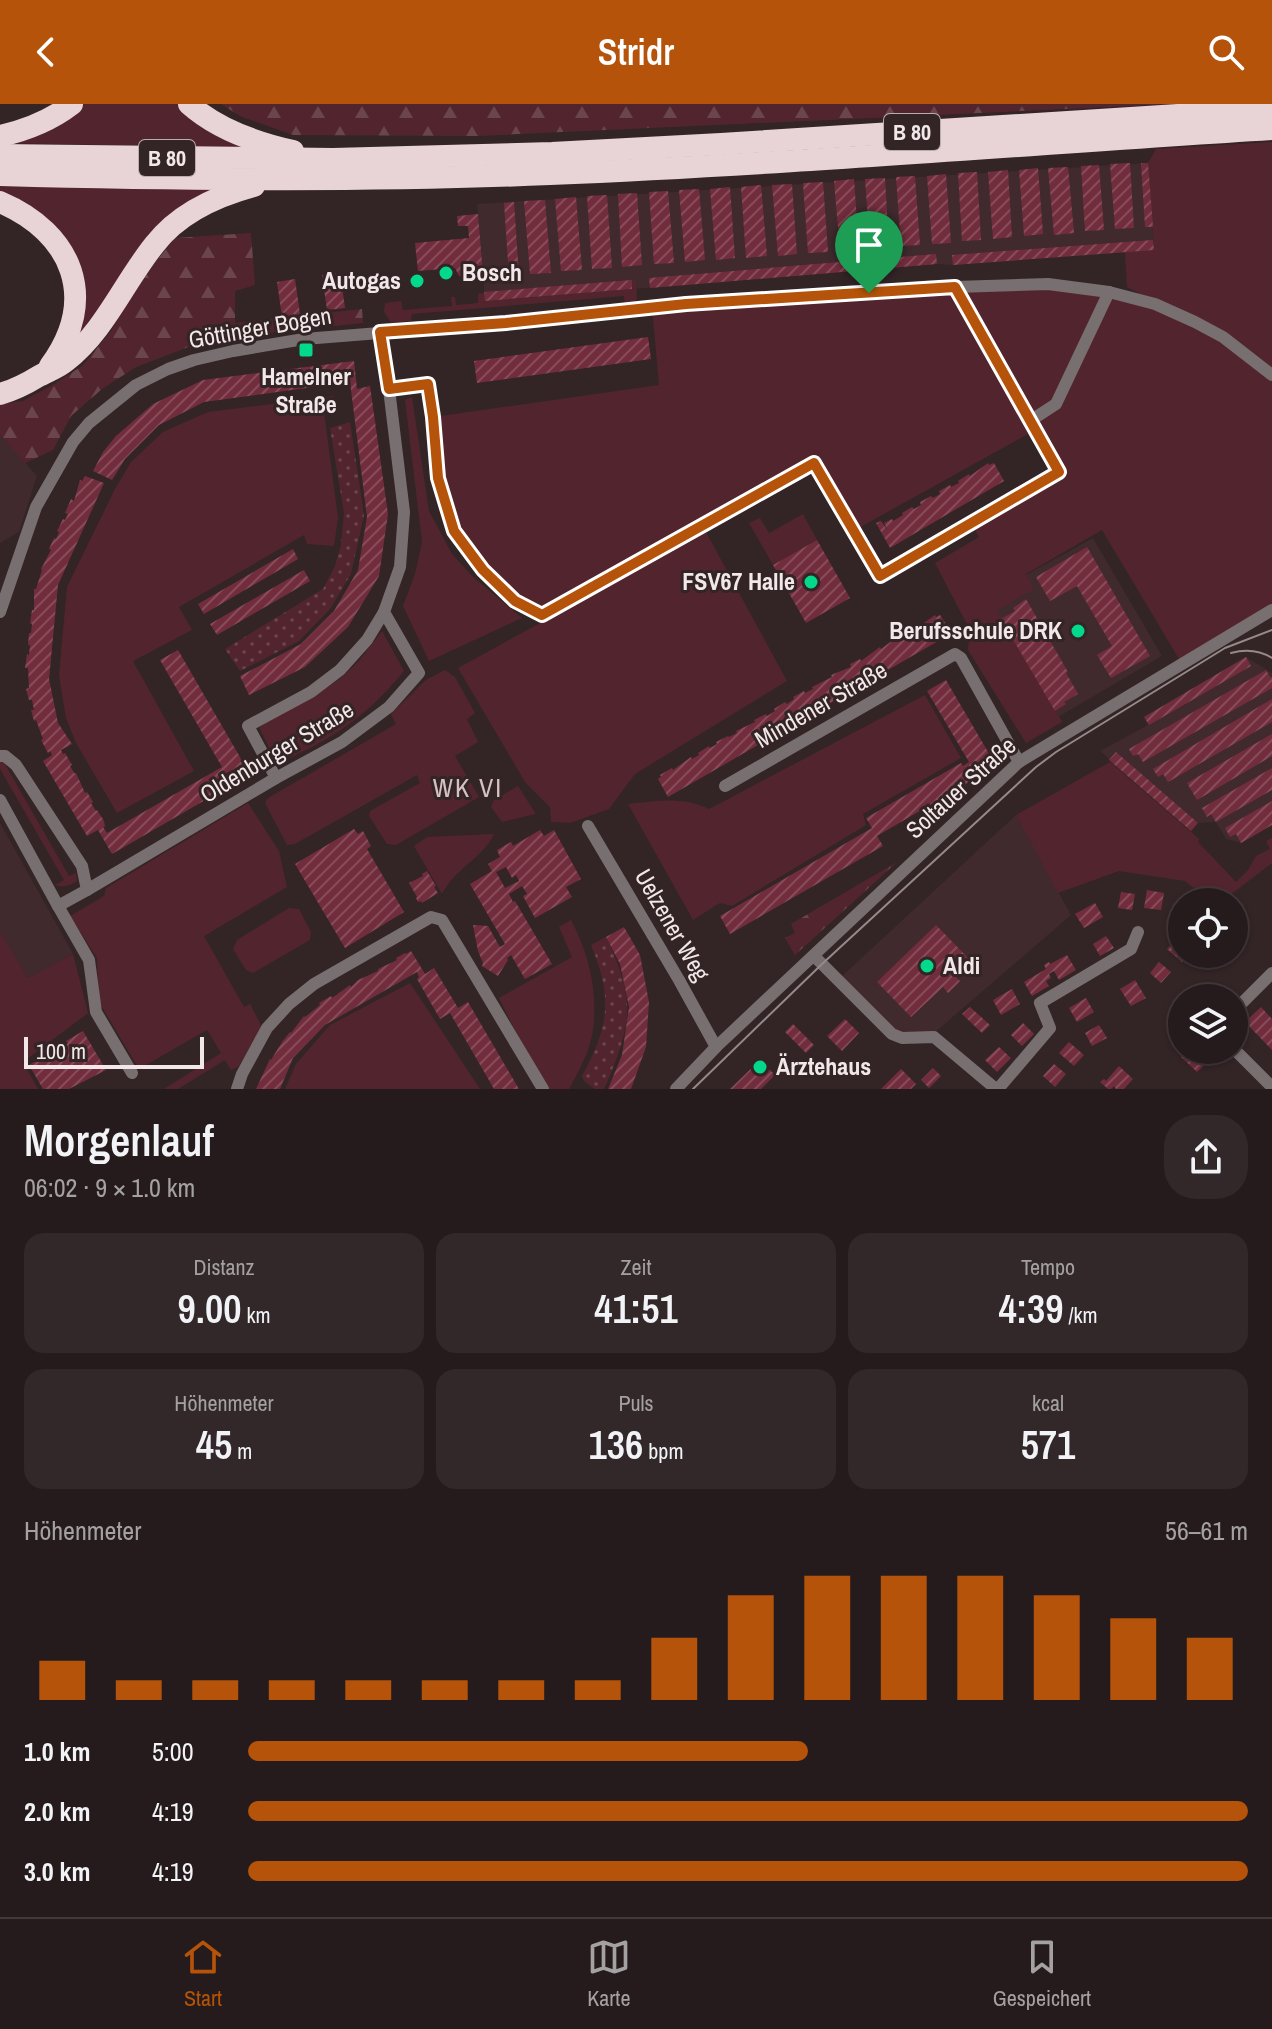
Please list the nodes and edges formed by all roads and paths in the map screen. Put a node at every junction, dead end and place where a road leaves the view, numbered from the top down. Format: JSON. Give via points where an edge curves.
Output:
{"nodes":[{"id":1,"x":72,"y":104,"type":"edge"},
{"id":2,"x":189,"y":104,"type":"edge"},
{"id":3,"x":1272,"y":109,"type":"edge"},
{"id":4,"x":1272,"y":129,"type":"edge"},
{"id":5,"x":0,"y":136,"type":"edge"},
{"id":6,"x":0,"y":155,"type":"edge"},
{"id":7,"x":333,"y":159,"type":"junction"},
{"id":8,"x":0,"y":175,"type":"edge"},
{"id":9,"x":282,"y":179,"type":"junction"},
{"id":10,"x":0,"y":202,"type":"edge"},
{"id":11,"x":955,"y":287,"type":"junction"},
{"id":12,"x":1109,"y":292,"type":"junction"},
{"id":13,"x":380,"y":332,"type":"junction"},
{"id":14,"x":44,"y":373,"type":"junction"},
{"id":15,"x":1272,"y":375,"type":"edge"},
{"id":16,"x":389,"y":389,"type":"junction"},
{"id":17,"x":0,"y":394,"type":"edge"},
{"id":18,"x":1030,"y":421,"type":"junction"},
{"id":19,"x":1272,"y":610,"type":"edge"},
{"id":20,"x":0,"y":612,"type":"edge"},
{"id":21,"x":384,"y":612,"type":"junction"},
{"id":22,"x":0,"y":756,"type":"edge"},
{"id":23,"x":1019,"y":762,"type":"junction"},
{"id":24,"x":276,"y":778,"type":"junction"},
{"id":25,"x":725,"y":786,"type":"dead end"},
{"id":26,"x":0,"y":800,"type":"edge"},
{"id":27,"x":588,"y":826,"type":"dead end"},
{"id":28,"x":87,"y":890,"type":"junction"},
{"id":29,"x":58,"y":906,"type":"junction"},
{"id":30,"x":1138,"y":932,"type":"dead end"},
{"id":31,"x":814,"y":956,"type":"junction"},
{"id":32,"x":1272,"y":973,"type":"edge"},
{"id":33,"x":1248,"y":997,"type":"edge"},
{"id":34,"x":716,"y":1047,"type":"junction"},
{"id":35,"x":1248,"y":1062,"type":"edge"},
{"id":36,"x":132,"y":1073,"type":"dead end"},
{"id":37,"x":1272,"y":1085,"type":"edge"},
{"id":38,"x":237,"y":1089,"type":"edge"},
{"id":39,"x":543,"y":1089,"type":"edge"},
{"id":40,"x":676,"y":1089,"type":"edge"},
{"id":41,"x":997,"y":1089,"type":"edge"}],
"edges":[{"from":1,"to":5,"type":"highway","via":[[59,115]]},
{"from":2,"to":7,"type":"highway","via":[[212,122],[254,139]]},
{"from":3,"to":7,"type":"highway","number":"B 80","via":[[552,153]]},
{"from":4,"to":9,"type":"highway","number":"B 80","via":[[550,174]]},
{"from":6,"to":7,"type":"highway","number":"B 80"},
{"from":8,"to":9,"type":"highway","number":"B 80"},
{"from":9,"to":14,"type":"highway","via":[[226,194],[188,213],[156,242],[83,345]]},
{"from":10,"to":14,"type":"highway","via":[[36,222],[58,245],[71,270],[73,324]]},
{"from":11,"to":12,"type":"street","via":[[1048,284]]},
{"from":11,"to":13,"type":"street","name":"Göttinger Bogen","via":[[686,304]]},
{"from":11,"to":18,"type":"street"},
{"from":12,"to":15,"type":"street","via":[[1195,322]]},
{"from":12,"to":18,"type":"street","via":[[1056,404]]},
{"from":13,"to":16,"type":"street"},
{"from":13,"to":20,"type":"street","name":"Göttinger Bogen","via":[[304,339],[194,360],[122,394],[73,442],[36,507]]},
{"from":14,"to":17,"type":"highway"},
{"from":16,"to":18,"type":"street","via":[[428,384],[438,478],[454,531],[515,601],[542,615],[814,463],[880,576],[1059,472]]},
{"from":16,"to":21,"type":"street","via":[[404,512],[400,567]]},
{"from":19,"to":23,"type":"street","name":"Soltauer Straße"},
{"from":21,"to":24,"type":"street","via":[[340,670],[248,726]]},
{"from":21,"to":24,"type":"street","name":"Oldenburger Straße","via":[[419,673],[389,707],[342,742]]},
{"from":22,"to":28,"type":"street","via":[[16,765],[82,866]]},
{"from":23,"to":25,"type":"street","name":"Mindener Straße","via":[[955,654]]},
{"from":23,"to":31,"type":"street","name":"Soltauer Straße"},
{"from":24,"to":28,"type":"street","name":"Oldenburger Straße"},
{"from":26,"to":29,"type":"street"},
{"from":27,"to":34,"type":"street","name":"Uelzener Weg"},
{"from":28,"to":29,"type":"street"},
{"from":29,"to":36,"type":"street","via":[[89,960],[96,1012]]},
{"from":30,"to":41,"type":"street","via":[[1131,949],[1040,1003],[1050,1028]]},
{"from":31,"to":34,"type":"street","name":"Soltauer Straße"},
{"from":31,"to":41,"type":"street","via":[[892,1034],[934,1037]]},
{"from":32,"to":33,"type":"street"},
{"from":34,"to":40,"type":"street","name":"Soltauer Straße"},
{"from":35,"to":37,"type":"street"},
{"from":38,"to":39,"type":"street","via":[[267,1028],[289,1004],[431,917],[442,920]]}]}
